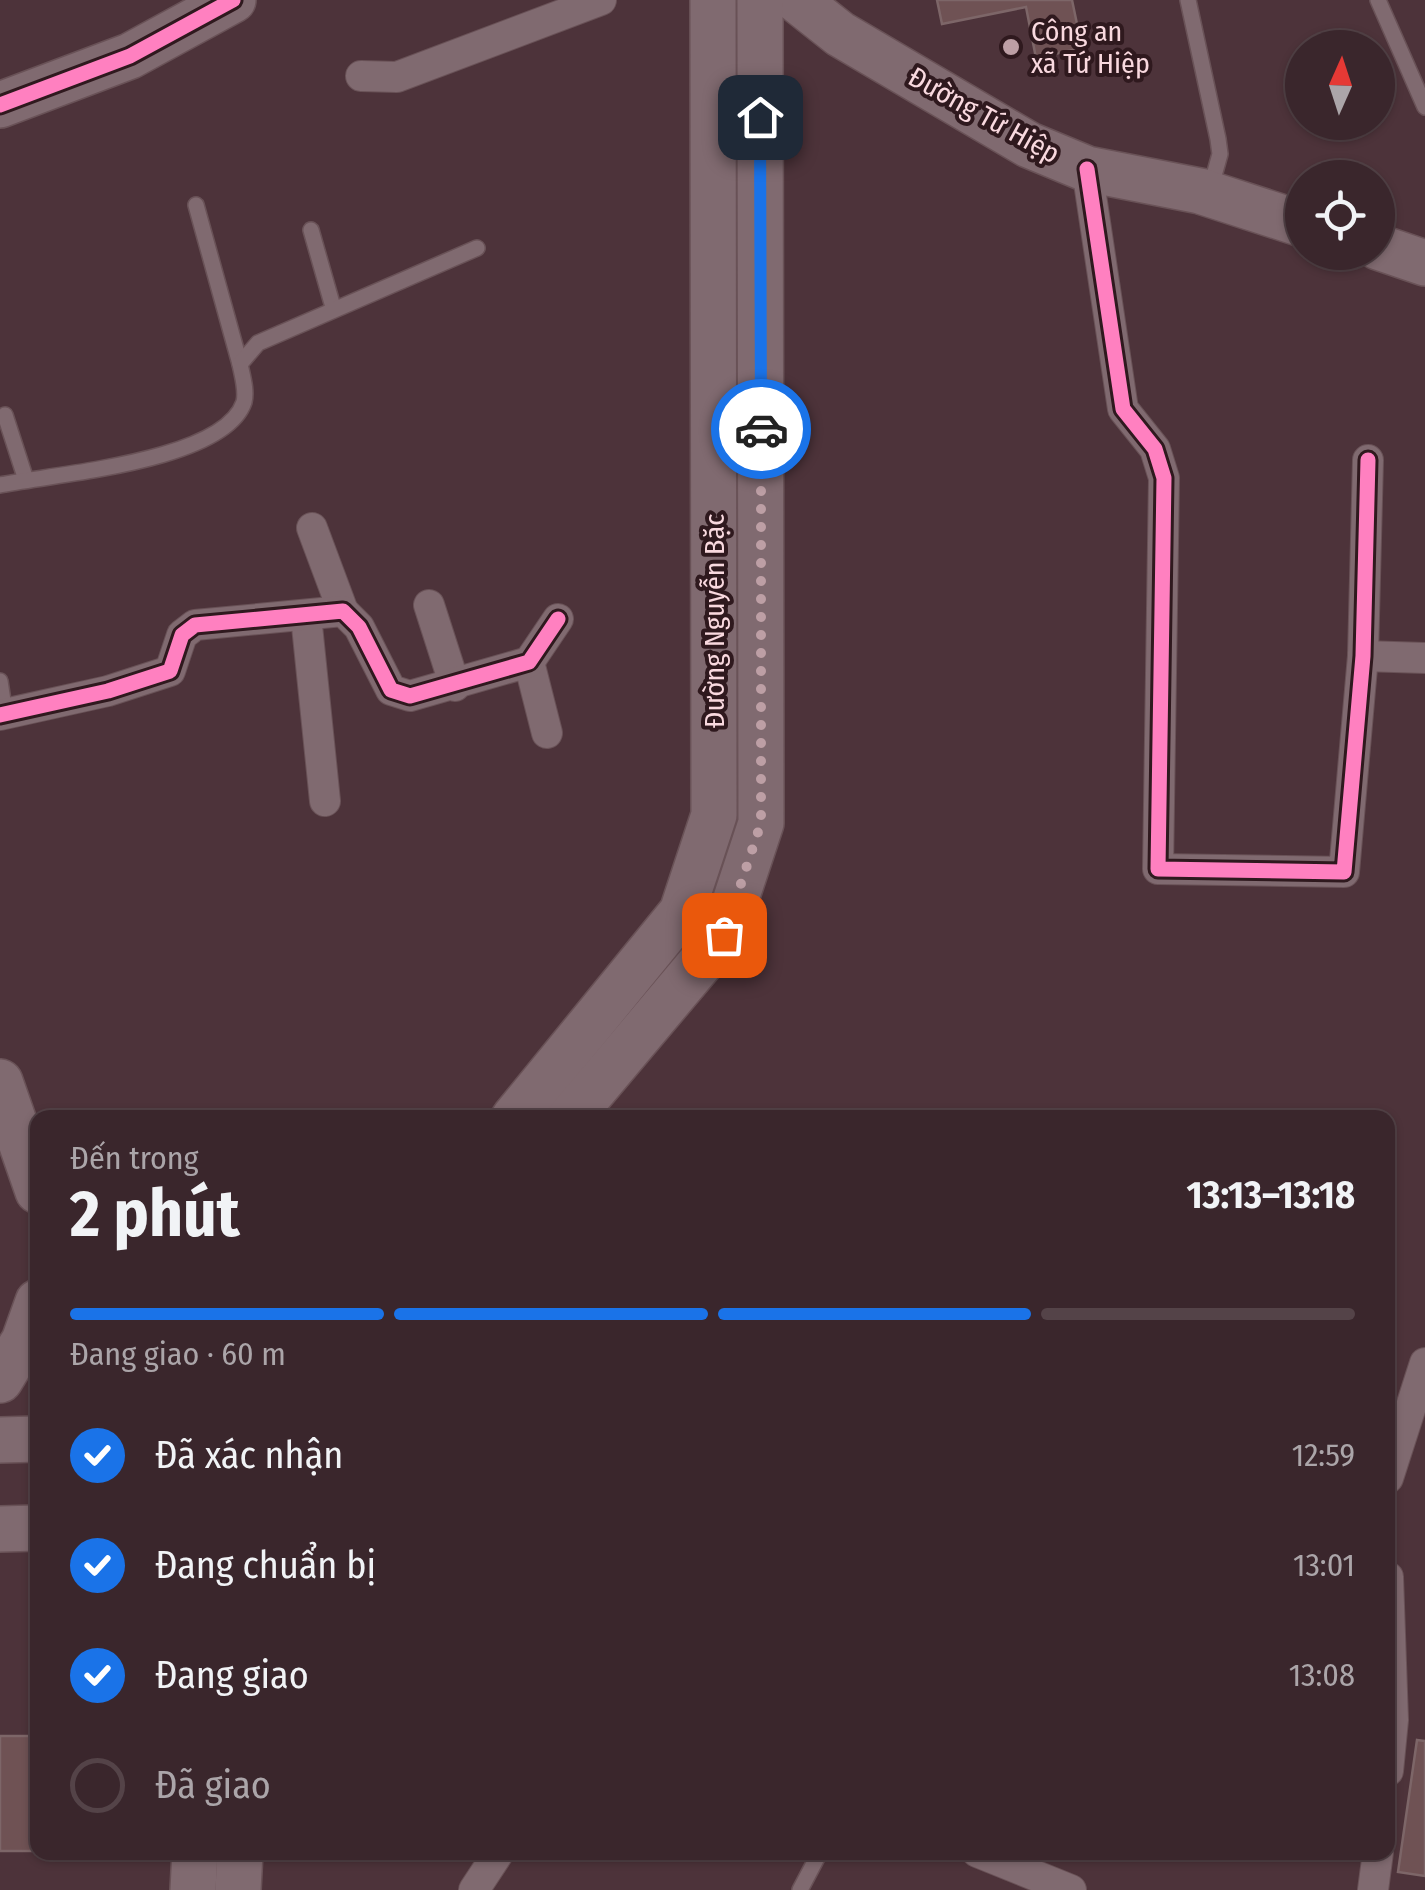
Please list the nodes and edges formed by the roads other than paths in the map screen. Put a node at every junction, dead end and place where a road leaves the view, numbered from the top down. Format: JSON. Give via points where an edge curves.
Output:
{"nodes":[{"id":1,"x":233,"y":0,"type":"edge"},
{"id":2,"x":601,"y":0,"type":"edge"},
{"id":3,"x":713,"y":0,"type":"edge"},
{"id":4,"x":760,"y":0,"type":"edge"},
{"id":5,"x":798,"y":0,"type":"edge"},
{"id":6,"x":1188,"y":0,"type":"edge"},
{"id":7,"x":1378,"y":0,"type":"edge"},
{"id":8,"x":362,"y":76,"type":"dead end"},
{"id":9,"x":0,"y":105,"type":"edge"},
{"id":10,"x":1425,"y":107,"type":"edge"},
{"id":11,"x":1088,"y":169,"type":"junction"},
{"id":12,"x":1209,"y":194,"type":"junction"},
{"id":13,"x":196,"y":205,"type":"dead end"},
{"id":14,"x":1285,"y":219,"type":"edge"},
{"id":15,"x":311,"y":230,"type":"dead end"},
{"id":16,"x":477,"y":248,"type":"dead end"},
{"id":17,"x":1395,"y":253,"type":"edge"},
{"id":18,"x":1425,"y":262,"type":"edge"},
{"id":19,"x":334,"y":307,"type":"junction"},
{"id":20,"x":240,"y":364,"type":"junction"},
{"id":21,"x":5,"y":415,"type":"dead end"},
{"id":22,"x":1368,"y":460,"type":"dead end"},
{"id":23,"x":26,"y":480,"type":"junction"},
{"id":24,"x":0,"y":485,"type":"edge"},
{"id":25,"x":312,"y":528,"type":"dead end"},
{"id":26,"x":430,"y":605,"type":"dead end"},
{"id":27,"x":343,"y":611,"type":"junction"},
{"id":28,"x":306,"y":616,"type":"junction"},
{"id":29,"x":558,"y":619,"type":"dead end"},
{"id":30,"x":1363,"y":656,"type":"junction"},
{"id":31,"x":1425,"y":658,"type":"edge"},
{"id":32,"x":529,"y":662,"type":"junction"},
{"id":33,"x":0,"y":681,"type":"edge"},
{"id":34,"x":456,"y":686,"type":"junction"},
{"id":35,"x":2,"y":714,"type":"edge"},
{"id":36,"x":547,"y":733,"type":"dead end"},
{"id":37,"x":324,"y":801,"type":"dead end"},
{"id":38,"x":702,"y":852,"type":"junction"},
{"id":39,"x":746,"y":868,"type":"junction"},
{"id":40,"x":4,"y":1103,"type":"edge"},
{"id":41,"x":521,"y":1110,"type":"edge"},
{"id":42,"x":577,"y":1110,"type":"edge"},
{"id":43,"x":30,"y":1170,"type":"edge"},
{"id":44,"x":30,"y":1324,"type":"edge"},
{"id":45,"x":1425,"y":1363,"type":"edge"},
{"id":46,"x":0,"y":1380,"type":"edge"},
{"id":47,"x":0,"y":1440,"type":"edge"},
{"id":48,"x":30,"y":1440,"type":"edge"},
{"id":49,"x":1395,"y":1456,"type":"edge"},
{"id":50,"x":30,"y":1528,"type":"edge"},
{"id":51,"x":0,"y":1529,"type":"edge"},
{"id":52,"x":195,"y":1860,"type":"edge"},
{"id":53,"x":240,"y":1860,"type":"edge"},
{"id":54,"x":495,"y":1860,"type":"edge"},
{"id":55,"x":816,"y":1860,"type":"edge"},
{"id":56,"x":997,"y":1860,"type":"edge"},
{"id":57,"x":1377,"y":1860,"type":"edge"},
{"id":58,"x":193,"y":1890,"type":"edge"},
{"id":59,"x":238,"y":1890,"type":"edge"},
{"id":60,"x":474,"y":1890,"type":"edge"},
{"id":61,"x":800,"y":1890,"type":"edge"},
{"id":62,"x":1071,"y":1890,"type":"edge"},
{"id":63,"x":1374,"y":1890,"type":"edge"}],
"edges":[{"from":1,"to":9,"type":"main road","via":[[130,56]]},
{"from":2,"to":8,"type":"street","via":[[396,78]]},
{"from":3,"to":38,"type":"main road","name":"Đường Nguyễn Bặc","via":[[714,815]]},
{"from":4,"to":39,"type":"main road","name":"Đường Nguyễn Bặc","via":[[761,823]]},
{"from":5,"to":11,"type":"main road","name":"Đường Tứ Hiệp","via":[[857,44],[1029,144]]},
{"from":6,"to":12,"type":"lane","via":[[1218,139]]},
{"from":7,"to":10,"type":"lane"},
{"from":11,"to":12,"type":"main road","name":"Đường Tứ Hiệp"},
{"from":11,"to":30,"type":"street","via":[[1123,409],[1155,448],[1164,478],[1158,869],[1344,872]]},
{"from":12,"to":14,"type":"main road","name":"Đường Tứ Hiệp"},
{"from":13,"to":20,"type":"lane"},
{"from":15,"to":19,"type":"lane"},
{"from":16,"to":19,"type":"lane"},
{"from":17,"to":18,"type":"main road"},
{"from":19,"to":20,"type":"lane","via":[[258,343]]},
{"from":20,"to":23,"type":"lane","via":[[240,409],[201,440],[123,465]]},
{"from":21,"to":23,"type":"lane"},
{"from":22,"to":30,"type":"street"},
{"from":23,"to":24,"type":"lane"},
{"from":25,"to":27,"type":"street"},
{"from":26,"to":34,"type":"street"},
{"from":27,"to":28,"type":"street"},
{"from":27,"to":34,"type":"street","via":[[359,627],[391,690],[410,696]]},
{"from":28,"to":35,"type":"street","via":[[194,625],[182,635],[170,671]]},
{"from":28,"to":37,"type":"street"},
{"from":29,"to":32,"type":"street"},
{"from":30,"to":31,"type":"street"},
{"from":32,"to":34,"type":"street"},
{"from":32,"to":36,"type":"street"},
{"from":33,"to":35,"type":"lane"},
{"from":38,"to":39,"type":"main road"},
{"from":38,"to":41,"type":"main road","name":"Đường Nguyễn Bặc","via":[[682,912]]},
{"from":39,"to":42,"type":"main road","name":"Đường Nguyễn Bặc","via":[[724,935]]},
{"from":40,"to":43,"type":"main road"},
{"from":44,"to":46,"type":"main road"},
{"from":45,"to":49,"type":"street"},
{"from":47,"to":48,"type":"main road"},
{"from":50,"to":51,"type":"main road"},
{"from":52,"to":58,"type":"main road"},
{"from":53,"to":59,"type":"main road"},
{"from":54,"to":60,"type":"street"},
{"from":55,"to":61,"type":"lane"},
{"from":56,"to":62,"type":"street"},
{"from":57,"to":63,"type":"street"}]}
